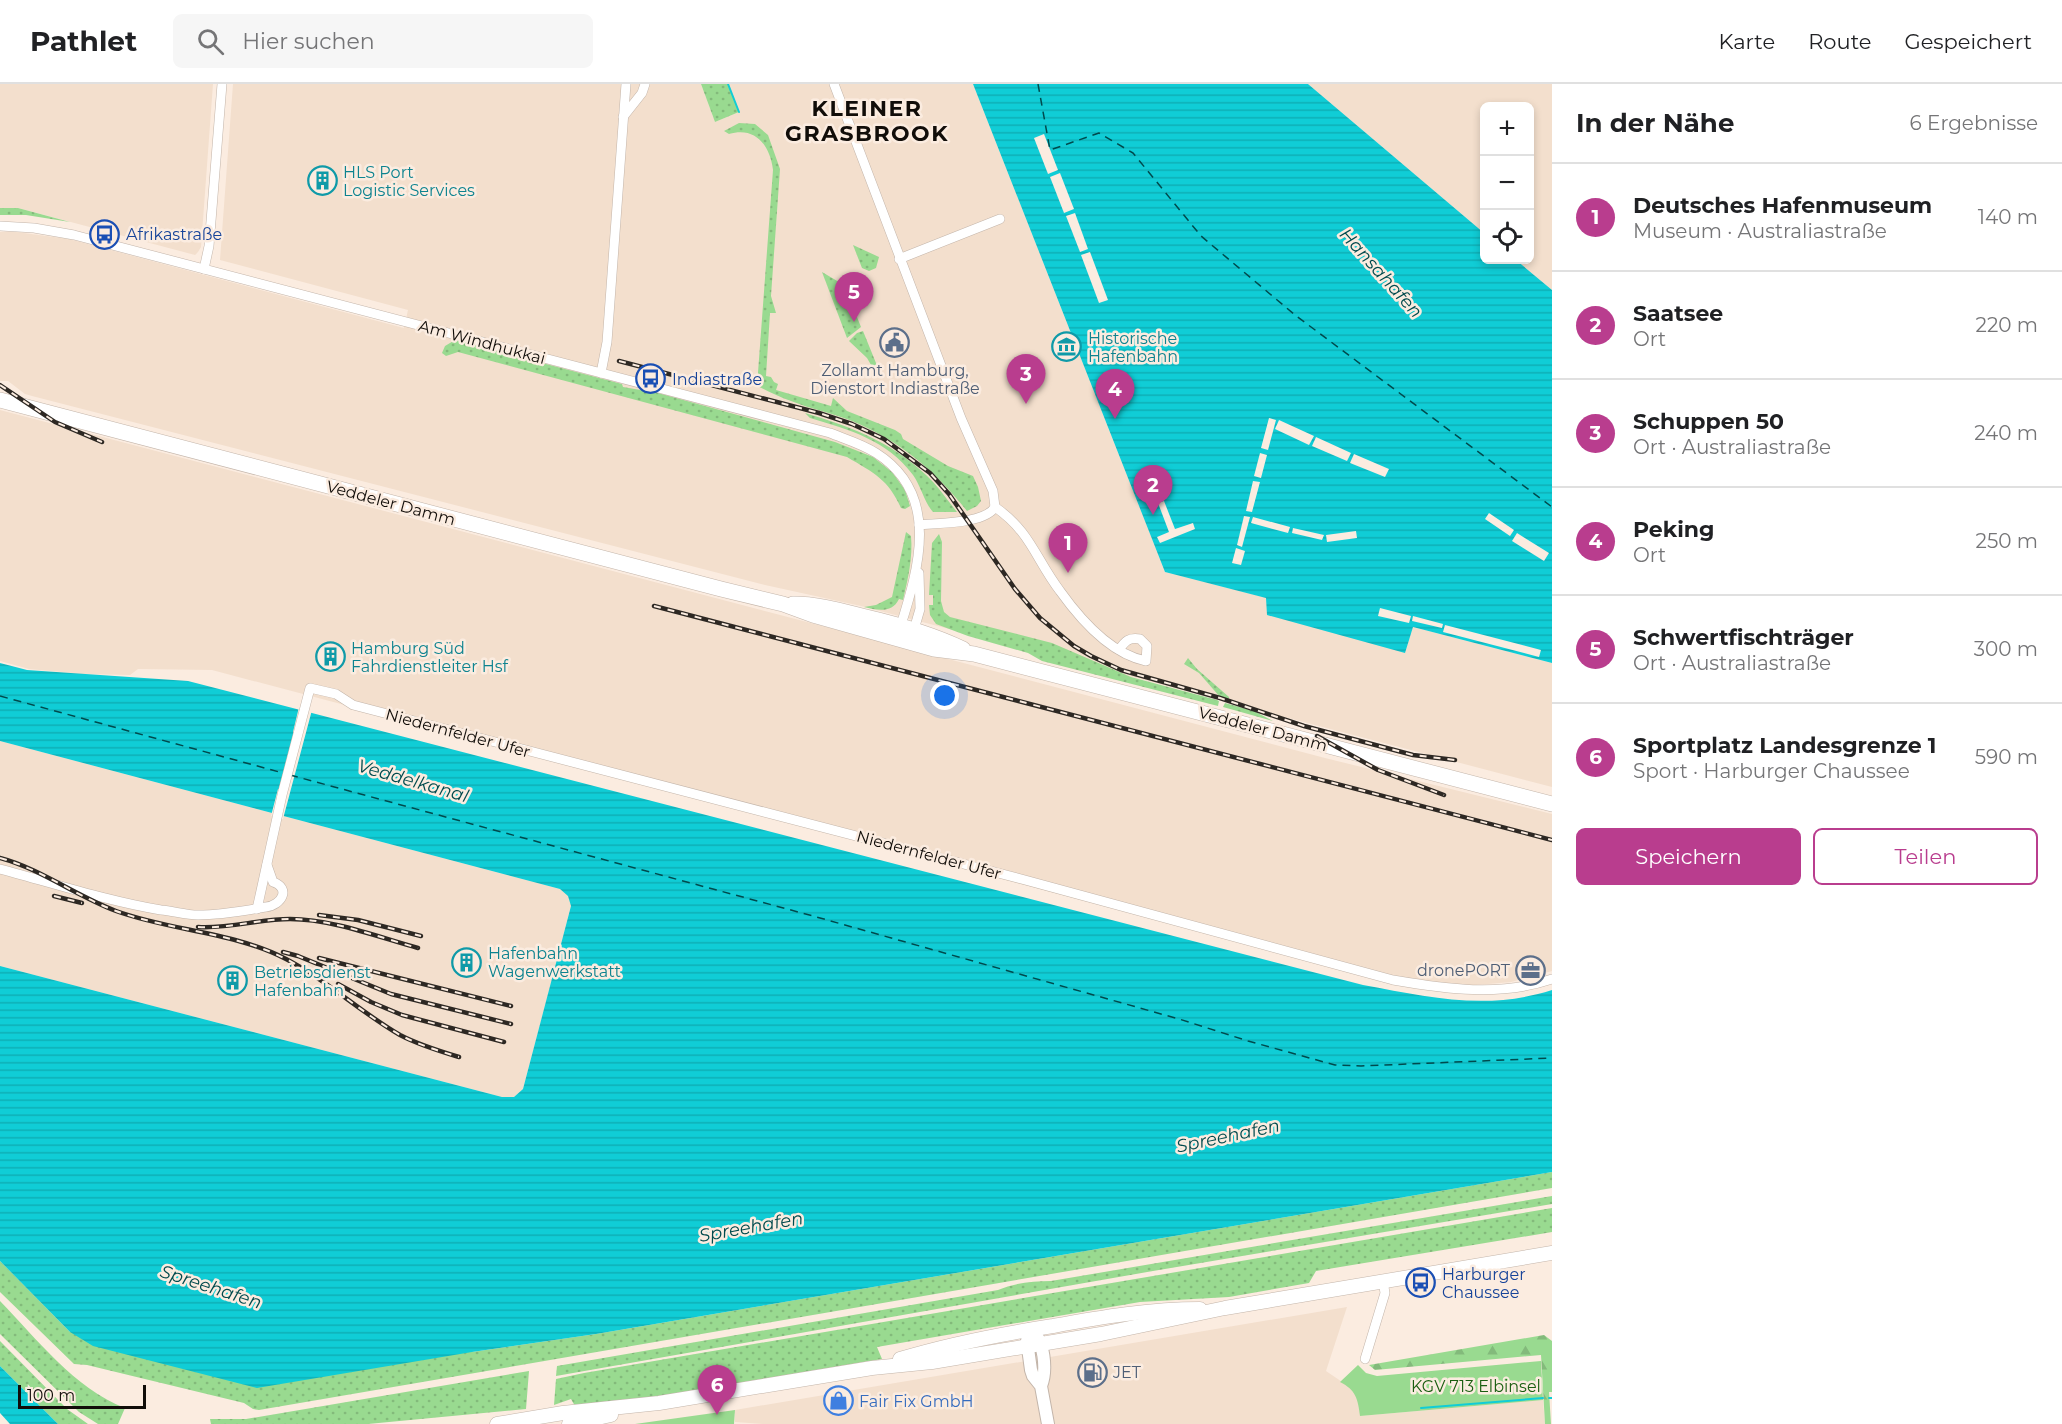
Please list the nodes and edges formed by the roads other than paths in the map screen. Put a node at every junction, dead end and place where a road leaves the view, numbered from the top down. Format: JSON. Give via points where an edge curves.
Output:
{"nodes":[{"id":1,"x":222,"y":84,"type":"edge"},
{"id":2,"x":626,"y":84,"type":"edge"},
{"id":3,"x":645,"y":84,"type":"edge"},
{"id":4,"x":834,"y":84,"type":"edge"},
{"id":5,"x":623,"y":117,"type":"junction"},
{"id":6,"x":1000,"y":219,"type":"dead end"},
{"id":7,"x":0,"y":226,"type":"edge"},
{"id":8,"x":899,"y":259,"type":"junction"},
{"id":9,"x":204,"y":269,"type":"junction"},
{"id":10,"x":601,"y":374,"type":"junction"},
{"id":11,"x":0,"y":400,"type":"edge"},
{"id":12,"x":995,"y":507,"type":"junction"},
{"id":13,"x":919,"y":525,"type":"junction"},
{"id":14,"x":918,"y":560,"type":"junction"},
{"id":15,"x":904,"y":632,"type":"junction"},
{"id":16,"x":1119,"y":650,"type":"dead end"},
{"id":17,"x":1552,"y":804,"type":"edge"},
{"id":18,"x":267,"y":865,"type":"junction"},
{"id":19,"x":0,"y":869,"type":"edge"},
{"id":20,"x":273,"y":882,"type":"junction"},
{"id":21,"x":262,"y":886,"type":"junction"},
{"id":22,"x":257,"y":909,"type":"junction"},
{"id":23,"x":1552,"y":979,"type":"edge"},
{"id":24,"x":1552,"y":1253,"type":"edge"},
{"id":25,"x":1383,"y":1281,"type":"junction"},
{"id":26,"x":1225,"y":1308,"type":"junction"},
{"id":27,"x":1030,"y":1329,"type":"junction"},
{"id":28,"x":1034,"y":1345,"type":"junction"},
{"id":29,"x":1365,"y":1359,"type":"dead end"},
{"id":30,"x":872,"y":1368,"type":"junction"},
{"id":31,"x":659,"y":1403,"type":"junction"},
{"id":32,"x":534,"y":1422,"type":"edge"},
{"id":33,"x":497,"y":1424,"type":"edge"},
{"id":34,"x":569,"y":1424,"type":"edge"},
{"id":35,"x":1048,"y":1424,"type":"edge"}],
"edges":[{"from":1,"to":9,"type":"street"},
{"from":2,"to":5,"type":"street"},
{"from":3,"to":5,"type":"street"},
{"from":4,"to":8,"type":"street"},
{"from":5,"to":10,"type":"street","via":[[607,342]]},
{"from":6,"to":8,"type":"street"},
{"from":7,"to":9,"type":"street","name":"Am Windhukkai","via":[[56,231]]},
{"from":8,"to":12,"type":"street","via":[[993,491]]},
{"from":9,"to":10,"type":"street","name":"Am Windhukkai"},
{"from":10,"to":13,"type":"street","name":"Am Windhukkai","via":[[830,433],[876,452],[904,478],[914,498]]},
{"from":11,"to":15,"type":"main road","name":"Veddeler Damm","via":[[701,584],[783,604],[815,604]]},
{"from":12,"to":13,"type":"street","via":[[981,518]]},
{"from":12,"to":16,"type":"street","via":[[1025,534],[1060,591]]},
{"from":13,"to":14,"type":"street","name":"Am Windhukkai"},
{"from":14,"to":15,"type":"street","name":"Am Windhukkai"},
{"from":14,"to":15,"type":"street","name":"Am Windhukkai","via":[[920,609]]},
{"from":15,"to":17,"type":"main road","name":"Veddeler Damm","via":[[939,637],[974,654]]},
{"from":18,"to":20,"type":"street"},
{"from":18,"to":21,"type":"street"},
{"from":18,"to":23,"type":"street","name":"Niedernfelder Ufer","via":[[310,688],[336,694],[353,705],[1393,980],[1475,990],[1514,988]]},
{"from":19,"to":22,"type":"street","via":[[132,905],[195,915],[229,915]]},
{"from":20,"to":21,"type":"street"},
{"from":20,"to":22,"type":"street","via":[[283,890],[283,897],[271,907]]},
{"from":21,"to":22,"type":"street"},
{"from":24,"to":25,"type":"main road"},
{"from":25,"to":26,"type":"main road"},
{"from":25,"to":29,"type":"street","via":[[1384,1293]]},
{"from":26,"to":27,"type":"main road","via":[[1144,1311]]},
{"from":26,"to":28,"type":"main road"},
{"from":27,"to":28,"type":"street","via":[[1027,1335]]},
{"from":27,"to":30,"type":"main road","via":[[945,1346]]},
{"from":28,"to":30,"type":"main road"},
{"from":28,"to":35,"type":"street","via":[[1033,1376],[1041,1386]]},
{"from":30,"to":31,"type":"main road"},
{"from":31,"to":32,"type":"main road"},
{"from":31,"to":34,"type":"main road"},
{"from":32,"to":33,"type":"main road"}]}
